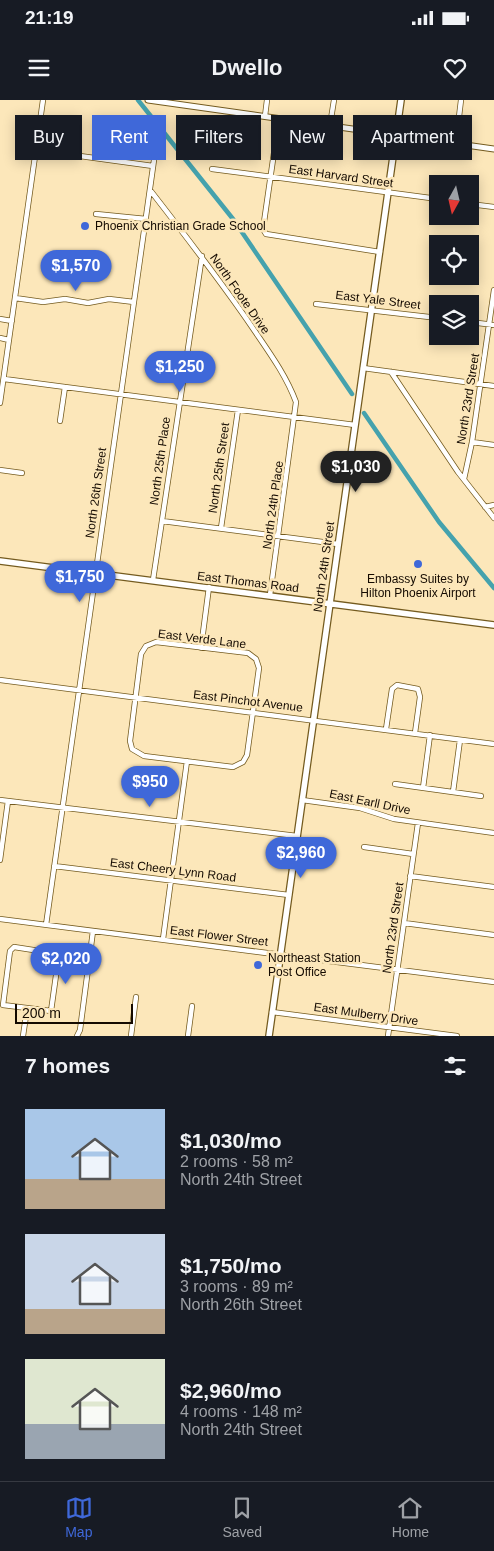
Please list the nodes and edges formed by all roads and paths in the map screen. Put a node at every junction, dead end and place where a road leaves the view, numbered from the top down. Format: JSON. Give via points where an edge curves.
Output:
{"nodes":[{"id":1,"x":43,"y":100,"type":"edge"},
{"id":2,"x":148,"y":100,"type":"edge"},
{"id":3,"x":201,"y":100,"type":"edge"},
{"id":4,"x":267,"y":100,"type":"edge"},
{"id":5,"x":334,"y":100,"type":"edge"},
{"id":6,"x":401,"y":100,"type":"edge"},
{"id":7,"x":461,"y":100,"type":"edge"},
{"id":8,"x":164,"y":101,"type":"edge"},
{"id":9,"x":200,"y":107,"type":"junction"},
{"id":10,"x":41,"y":115,"type":"edge"},
{"id":11,"x":332,"y":115,"type":"edge"},
{"id":12,"x":399,"y":115,"type":"edge"},
{"id":13,"x":459,"y":115,"type":"edge"},
{"id":14,"x":265,"y":116,"type":"junction"},
{"id":15,"x":271,"y":117,"type":"edge"},
{"id":16,"x":472,"y":145,"type":"edge"},
{"id":17,"x":494,"y":149,"type":"edge"},
{"id":18,"x":82,"y":156,"type":"edge"},
{"id":19,"x":35,"y":160,"type":"edge"},
{"id":20,"x":154,"y":160,"type":"edge"},
{"id":21,"x":273,"y":160,"type":"edge"},
{"id":22,"x":392,"y":160,"type":"edge"},
{"id":23,"x":153,"y":166,"type":"junction"},
{"id":24,"x":212,"y":169,"type":"dead end"},
{"id":25,"x":271,"y":177,"type":"junction"},
{"id":26,"x":150,"y":190,"type":"junction"},
{"id":27,"x":388,"y":192,"type":"junction"},
{"id":28,"x":429,"y":198,"type":"edge"},
{"id":29,"x":479,"y":205,"type":"edge"},
{"id":30,"x":494,"y":207,"type":"edge"},
{"id":31,"x":96,"y":214,"type":"dead end"},
{"id":32,"x":146,"y":219,"type":"junction"},
{"id":33,"x":380,"y":252,"type":"junction"},
{"id":34,"x":202,"y":256,"type":"junction"},
{"id":35,"x":494,"y":290,"type":"edge"},
{"id":36,"x":65,"y":293,"type":"dead end"},
{"id":37,"x":15,"y":298,"type":"junction"},
{"id":38,"x":65,"y":299,"type":"junction"},
{"id":39,"x":134,"y":302,"type":"junction"},
{"id":40,"x":316,"y":304,"type":"dead end"},
{"id":41,"x":372,"y":310,"type":"junction"},
{"id":42,"x":429,"y":317,"type":"edge"},
{"id":43,"x":0,"y":319,"type":"edge"},
{"id":44,"x":12,"y":321,"type":"junction"},
{"id":45,"x":479,"y":323,"type":"edge"},
{"id":46,"x":492,"y":325,"type":"edge"},
{"id":47,"x":0,"y":338,"type":"edge"},
{"id":48,"x":9,"y":340,"type":"junction"},
{"id":49,"x":363,"y":368,"type":"junction"},
{"id":50,"x":391,"y":372,"type":"junction"},
{"id":51,"x":4,"y":379,"type":"junction"},
{"id":52,"x":480,"y":384,"type":"junction"},
{"id":53,"x":494,"y":386,"type":"edge"},
{"id":54,"x":65,"y":387,"type":"junction"},
{"id":55,"x":121,"y":394,"type":"junction"},
{"id":56,"x":179,"y":402,"type":"junction"},
{"id":57,"x":0,"y":403,"type":"edge"},
{"id":58,"x":238,"y":410,"type":"junction"},
{"id":59,"x":296,"y":417,"type":"junction"},
{"id":60,"x":60,"y":422,"type":"dead end"},
{"id":61,"x":355,"y":425,"type":"junction"},
{"id":62,"x":472,"y":442,"type":"junction"},
{"id":63,"x":494,"y":445,"type":"edge"},
{"id":64,"x":0,"y":470,"type":"edge"},
{"id":65,"x":22,"y":473,"type":"dead end"},
{"id":66,"x":464,"y":479,"type":"junction"},
{"id":67,"x":494,"y":505,"type":"edge"},
{"id":68,"x":485,"y":507,"type":"junction"},
{"id":69,"x":494,"y":518,"type":"edge"},
{"id":70,"x":162,"y":521,"type":"junction"},
{"id":71,"x":221,"y":528,"type":"junction"},
{"id":72,"x":279,"y":536,"type":"junction"},
{"id":73,"x":338,"y":544,"type":"junction"},
{"id":74,"x":0,"y":561,"type":"edge"},
{"id":75,"x":95,"y":573,"type":"junction"},
{"id":76,"x":153,"y":580,"type":"junction"},
{"id":77,"x":209,"y":587,"type":"junction"},
{"id":78,"x":270,"y":595,"type":"junction"},
{"id":79,"x":330,"y":603,"type":"junction"},
{"id":80,"x":494,"y":625,"type":"edge"},
{"id":81,"x":202,"y":648,"type":"junction"},
{"id":82,"x":0,"y":680,"type":"edge"},
{"id":83,"x":78,"y":689,"type":"junction"},
{"id":84,"x":135,"y":697,"type":"junction"},
{"id":85,"x":253,"y":712,"type":"junction"},
{"id":86,"x":313,"y":719,"type":"junction"},
{"id":87,"x":386,"y":729,"type":"junction"},
{"id":88,"x":415,"y":733,"type":"junction"},
{"id":89,"x":430,"y":736,"type":"junction"},
{"id":90,"x":460,"y":740,"type":"junction"},
{"id":91,"x":494,"y":744,"type":"edge"},
{"id":92,"x":187,"y":762,"type":"junction"},
{"id":93,"x":396,"y":784,"type":"dead end"},
{"id":94,"x":423,"y":788,"type":"junction"},
{"id":95,"x":453,"y":792,"type":"junction"},
{"id":96,"x":481,"y":796,"type":"dead end"},
{"id":97,"x":0,"y":800,"type":"edge"},
{"id":98,"x":302,"y":800,"type":"junction"},
{"id":99,"x":8,"y":801,"type":"junction"},
{"id":100,"x":62,"y":807,"type":"junction"},
{"id":101,"x":179,"y":822,"type":"junction"},
{"id":102,"x":418,"y":822,"type":"junction"},
{"id":103,"x":494,"y":833,"type":"edge"},
{"id":104,"x":297,"y":836,"type":"junction"},
{"id":105,"x":364,"y":847,"type":"dead end"},
{"id":106,"x":413,"y":854,"type":"junction"},
{"id":107,"x":0,"y":860,"type":"edge"},
{"id":108,"x":54,"y":866,"type":"junction"},
{"id":109,"x":410,"y":876,"type":"junction"},
{"id":110,"x":171,"y":880,"type":"junction"},
{"id":111,"x":494,"y":887,"type":"edge"},
{"id":112,"x":288,"y":895,"type":"junction"},
{"id":113,"x":0,"y":919,"type":"edge"},
{"id":114,"x":404,"y":923,"type":"junction"},
{"id":115,"x":46,"y":925,"type":"junction"},
{"id":116,"x":93,"y":931,"type":"junction"},
{"id":117,"x":494,"y":935,"type":"edge"},
{"id":118,"x":162,"y":939,"type":"junction"},
{"id":119,"x":280,"y":954,"type":"junction"},
{"id":120,"x":397,"y":968,"type":"junction"},
{"id":121,"x":494,"y":982,"type":"edge"},
{"id":122,"x":136,"y":998,"type":"dead end"},
{"id":123,"x":192,"y":1006,"type":"dead end"},
{"id":124,"x":27,"y":1009,"type":"junction"},
{"id":125,"x":272,"y":1012,"type":"junction"},
{"id":126,"x":389,"y":1027,"type":"junction"},
{"id":127,"x":23,"y":1036,"type":"edge"},
{"id":128,"x":78,"y":1036,"type":"edge"},
{"id":129,"x":131,"y":1036,"type":"edge"},
{"id":130,"x":188,"y":1036,"type":"edge"},
{"id":131,"x":269,"y":1036,"type":"edge"},
{"id":132,"x":388,"y":1036,"type":"edge"},
{"id":133,"x":457,"y":1036,"type":"edge"}],
"edges":[{"from":1,"to":10,"type":"street"},
{"from":2,"to":8,"type":"street"},
{"from":3,"to":9,"type":"street"},
{"from":4,"to":14,"type":"street"},
{"from":5,"to":11,"type":"street"},
{"from":6,"to":12,"type":"main road","name":"North 24th Street"},
{"from":7,"to":13,"type":"street"},
{"from":8,"to":9,"type":"street"},
{"from":9,"to":14,"type":"street"},
{"from":14,"to":15,"type":"street"},
{"from":16,"to":17,"type":"street"},
{"from":18,"to":23,"type":"street"},
{"from":19,"to":37,"type":"street"},
{"from":20,"to":23,"type":"street","name":"North 26th Street"},
{"from":21,"to":25,"type":"street"},
{"from":22,"to":27,"type":"main road","name":"North 24th Street"},
{"from":23,"to":26,"type":"street","name":"North 26th Street"},
{"from":24,"to":25,"type":"street","name":"East Harvard Street"},
{"from":25,"to":27,"type":"street","name":"East Harvard Street"},
{"from":25,"to":33,"type":"street","via":[[266,234]]},
{"from":26,"to":32,"type":"street","name":"North 26th Street"},
{"from":26,"to":34,"type":"street","name":"North Foote Drive"},
{"from":27,"to":28,"type":"street","name":"East Harvard Street"},
{"from":27,"to":33,"type":"main road","name":"North 24th Street"},
{"from":29,"to":30,"type":"street"},
{"from":31,"to":32,"type":"street"},
{"from":32,"to":39,"type":"street","name":"North 26th Street"},
{"from":33,"to":41,"type":"main road","name":"North 24th Street"},
{"from":34,"to":56,"type":"street","name":"North 25th Place"},
{"from":34,"to":59,"type":"street","name":"North Foote Drive","via":[[283,372],[296,402]]},
{"from":35,"to":46,"type":"street","name":"North 23rd Street"},
{"from":36,"to":38,"type":"street"},
{"from":37,"to":38,"type":"street","via":[[42,302]]},
{"from":37,"to":44,"type":"street"},
{"from":38,"to":39,"type":"street","via":[[88,306],[109,298]]},
{"from":39,"to":55,"type":"street","name":"North 26th Street"},
{"from":40,"to":41,"type":"street","name":"East Yale Street"},
{"from":41,"to":42,"type":"street","name":"East Yale Street"},
{"from":41,"to":49,"type":"main road","name":"North 24th Street"},
{"from":43,"to":44,"type":"street"},
{"from":44,"to":48,"type":"street"},
{"from":45,"to":46,"type":"street"},
{"from":46,"to":52,"type":"street","name":"North 23rd Street"},
{"from":47,"to":48,"type":"street"},
{"from":48,"to":51,"type":"street"},
{"from":49,"to":50,"type":"street"},
{"from":49,"to":61,"type":"main road","name":"North 24th Street"},
{"from":50,"to":52,"type":"street"},
{"from":50,"to":66,"type":"street"},
{"from":51,"to":54,"type":"street"},
{"from":51,"to":57,"type":"street"},
{"from":52,"to":53,"type":"street"},
{"from":52,"to":62,"type":"street","name":"North 23rd Street"},
{"from":54,"to":55,"type":"street"},
{"from":54,"to":60,"type":"street"},
{"from":55,"to":56,"type":"street"},
{"from":55,"to":75,"type":"street","name":"North 26th Street"},
{"from":56,"to":58,"type":"street"},
{"from":56,"to":70,"type":"street","name":"North 25th Place"},
{"from":58,"to":59,"type":"street"},
{"from":58,"to":71,"type":"street","name":"North 25th Street"},
{"from":59,"to":61,"type":"street"},
{"from":59,"to":72,"type":"street","name":"North 24th Place"},
{"from":61,"to":73,"type":"main road","name":"North 24th Street"},
{"from":62,"to":63,"type":"street"},
{"from":62,"to":66,"type":"street","name":"North 23rd Street"},
{"from":64,"to":65,"type":"street"},
{"from":66,"to":68,"type":"street"},
{"from":67,"to":68,"type":"street"},
{"from":68,"to":69,"type":"street"},
{"from":70,"to":71,"type":"street"},
{"from":70,"to":76,"type":"street","name":"North 25th Place"},
{"from":71,"to":72,"type":"street"},
{"from":72,"to":73,"type":"street"},
{"from":72,"to":78,"type":"street","name":"North 24th Place"},
{"from":73,"to":79,"type":"main road","name":"North 24th Street"},
{"from":74,"to":75,"type":"main road","name":"East Thomas Road"},
{"from":75,"to":76,"type":"main road","name":"East Thomas Road"},
{"from":75,"to":83,"type":"street","name":"North 26th Street"},
{"from":76,"to":77,"type":"main road","name":"East Thomas Road"},
{"from":77,"to":78,"type":"main road","name":"East Thomas Road"},
{"from":77,"to":81,"type":"street"},
{"from":78,"to":79,"type":"main road","name":"East Thomas Road"},
{"from":79,"to":80,"type":"main road","name":"East Thomas Road"},
{"from":79,"to":86,"type":"main road","name":"North 24th Street"},
{"from":81,"to":84,"type":"street","name":"East Verde Lane","via":[[156,642],[146,646],[141,654]]},
{"from":81,"to":85,"type":"street","name":"East Verde Lane","via":[[248,654],[256,659],[259,668]]},
{"from":82,"to":83,"type":"street","name":"East Pinchot Avenue"},
{"from":83,"to":84,"type":"street","name":"East Pinchot Avenue"},
{"from":83,"to":100,"type":"street","name":"North 26th Street"},
{"from":84,"to":85,"type":"street","name":"East Pinchot Avenue"},
{"from":84,"to":92,"type":"street","via":[[130,741],[132,750],[144,756]]},
{"from":85,"to":86,"type":"street","name":"East Pinchot Avenue"},
{"from":85,"to":92,"type":"street","via":[[247,755],[240,765]]},
{"from":86,"to":87,"type":"street","name":"East Pinchot Avenue"},
{"from":86,"to":98,"type":"main road","name":"North 24th Street"},
{"from":87,"to":88,"type":"street","name":"East Pinchot Avenue"},
{"from":87,"to":88,"type":"street","via":[[392,689],[397,685],[413,687],[418,689],[420,697]]},
{"from":88,"to":89,"type":"street","name":"East Pinchot Avenue"},
{"from":89,"to":90,"type":"street","name":"East Pinchot Avenue"},
{"from":89,"to":94,"type":"street"},
{"from":90,"to":91,"type":"street","name":"East Pinchot Avenue"},
{"from":90,"to":95,"type":"street"},
{"from":92,"to":101,"type":"street"},
{"from":93,"to":94,"type":"street"},
{"from":94,"to":95,"type":"street"},
{"from":95,"to":96,"type":"street"},
{"from":97,"to":99,"type":"street"},
{"from":98,"to":102,"type":"street","name":"East Earll Drive","via":[[355,807],[386,818]]},
{"from":98,"to":104,"type":"main road","name":"North 24th Street"},
{"from":99,"to":100,"type":"street"},
{"from":99,"to":107,"type":"street"},
{"from":100,"to":101,"type":"street"},
{"from":100,"to":108,"type":"street","name":"North 26th Street"},
{"from":101,"to":104,"type":"street"},
{"from":101,"to":110,"type":"street"},
{"from":102,"to":103,"type":"street","name":"East Earll Drive"},
{"from":102,"to":106,"type":"street","name":"North 23rd Street"},
{"from":104,"to":112,"type":"main road","name":"North 24th Street"},
{"from":105,"to":106,"type":"street"},
{"from":106,"to":109,"type":"street","name":"North 23rd Street"},
{"from":108,"to":110,"type":"street","name":"East Cheery Lynn Road"},
{"from":108,"to":115,"type":"street","name":"North 26th Street"},
{"from":109,"to":111,"type":"street"},
{"from":109,"to":114,"type":"street","name":"North 23rd Street"},
{"from":110,"to":112,"type":"street","name":"East Cheery Lynn Road"},
{"from":110,"to":118,"type":"street"},
{"from":112,"to":119,"type":"main road","name":"North 24th Street"},
{"from":113,"to":115,"type":"street","name":"East Flower Street"},
{"from":114,"to":117,"type":"street"},
{"from":114,"to":120,"type":"street","name":"North 23rd Street"},
{"from":115,"to":116,"type":"street","name":"East Flower Street"},
{"from":116,"to":118,"type":"street","name":"East Flower Street"},
{"from":116,"to":128,"type":"street"},
{"from":118,"to":119,"type":"street","name":"East Flower Street"},
{"from":119,"to":120,"type":"street","name":"East Flower Street"},
{"from":119,"to":125,"type":"main road","name":"North 24th Street"},
{"from":120,"to":121,"type":"street","name":"East Flower Street"},
{"from":120,"to":126,"type":"street","name":"North 23rd Street"},
{"from":122,"to":129,"type":"street"},
{"from":123,"to":130,"type":"street"},
{"from":124,"to":124,"type":"street","via":[[48,1012],[53,1009],[60,957],[56,952],[14,947],[10,951],[3,1005]]},
{"from":124,"to":127,"type":"street"},
{"from":125,"to":126,"type":"street","name":"East Mulberry Drive"},
{"from":125,"to":131,"type":"main road","name":"North 24th Street"},
{"from":126,"to":132,"type":"street","name":"North 23rd Street"},
{"from":126,"to":133,"type":"street","name":"East Mulberry Drive"}]}
